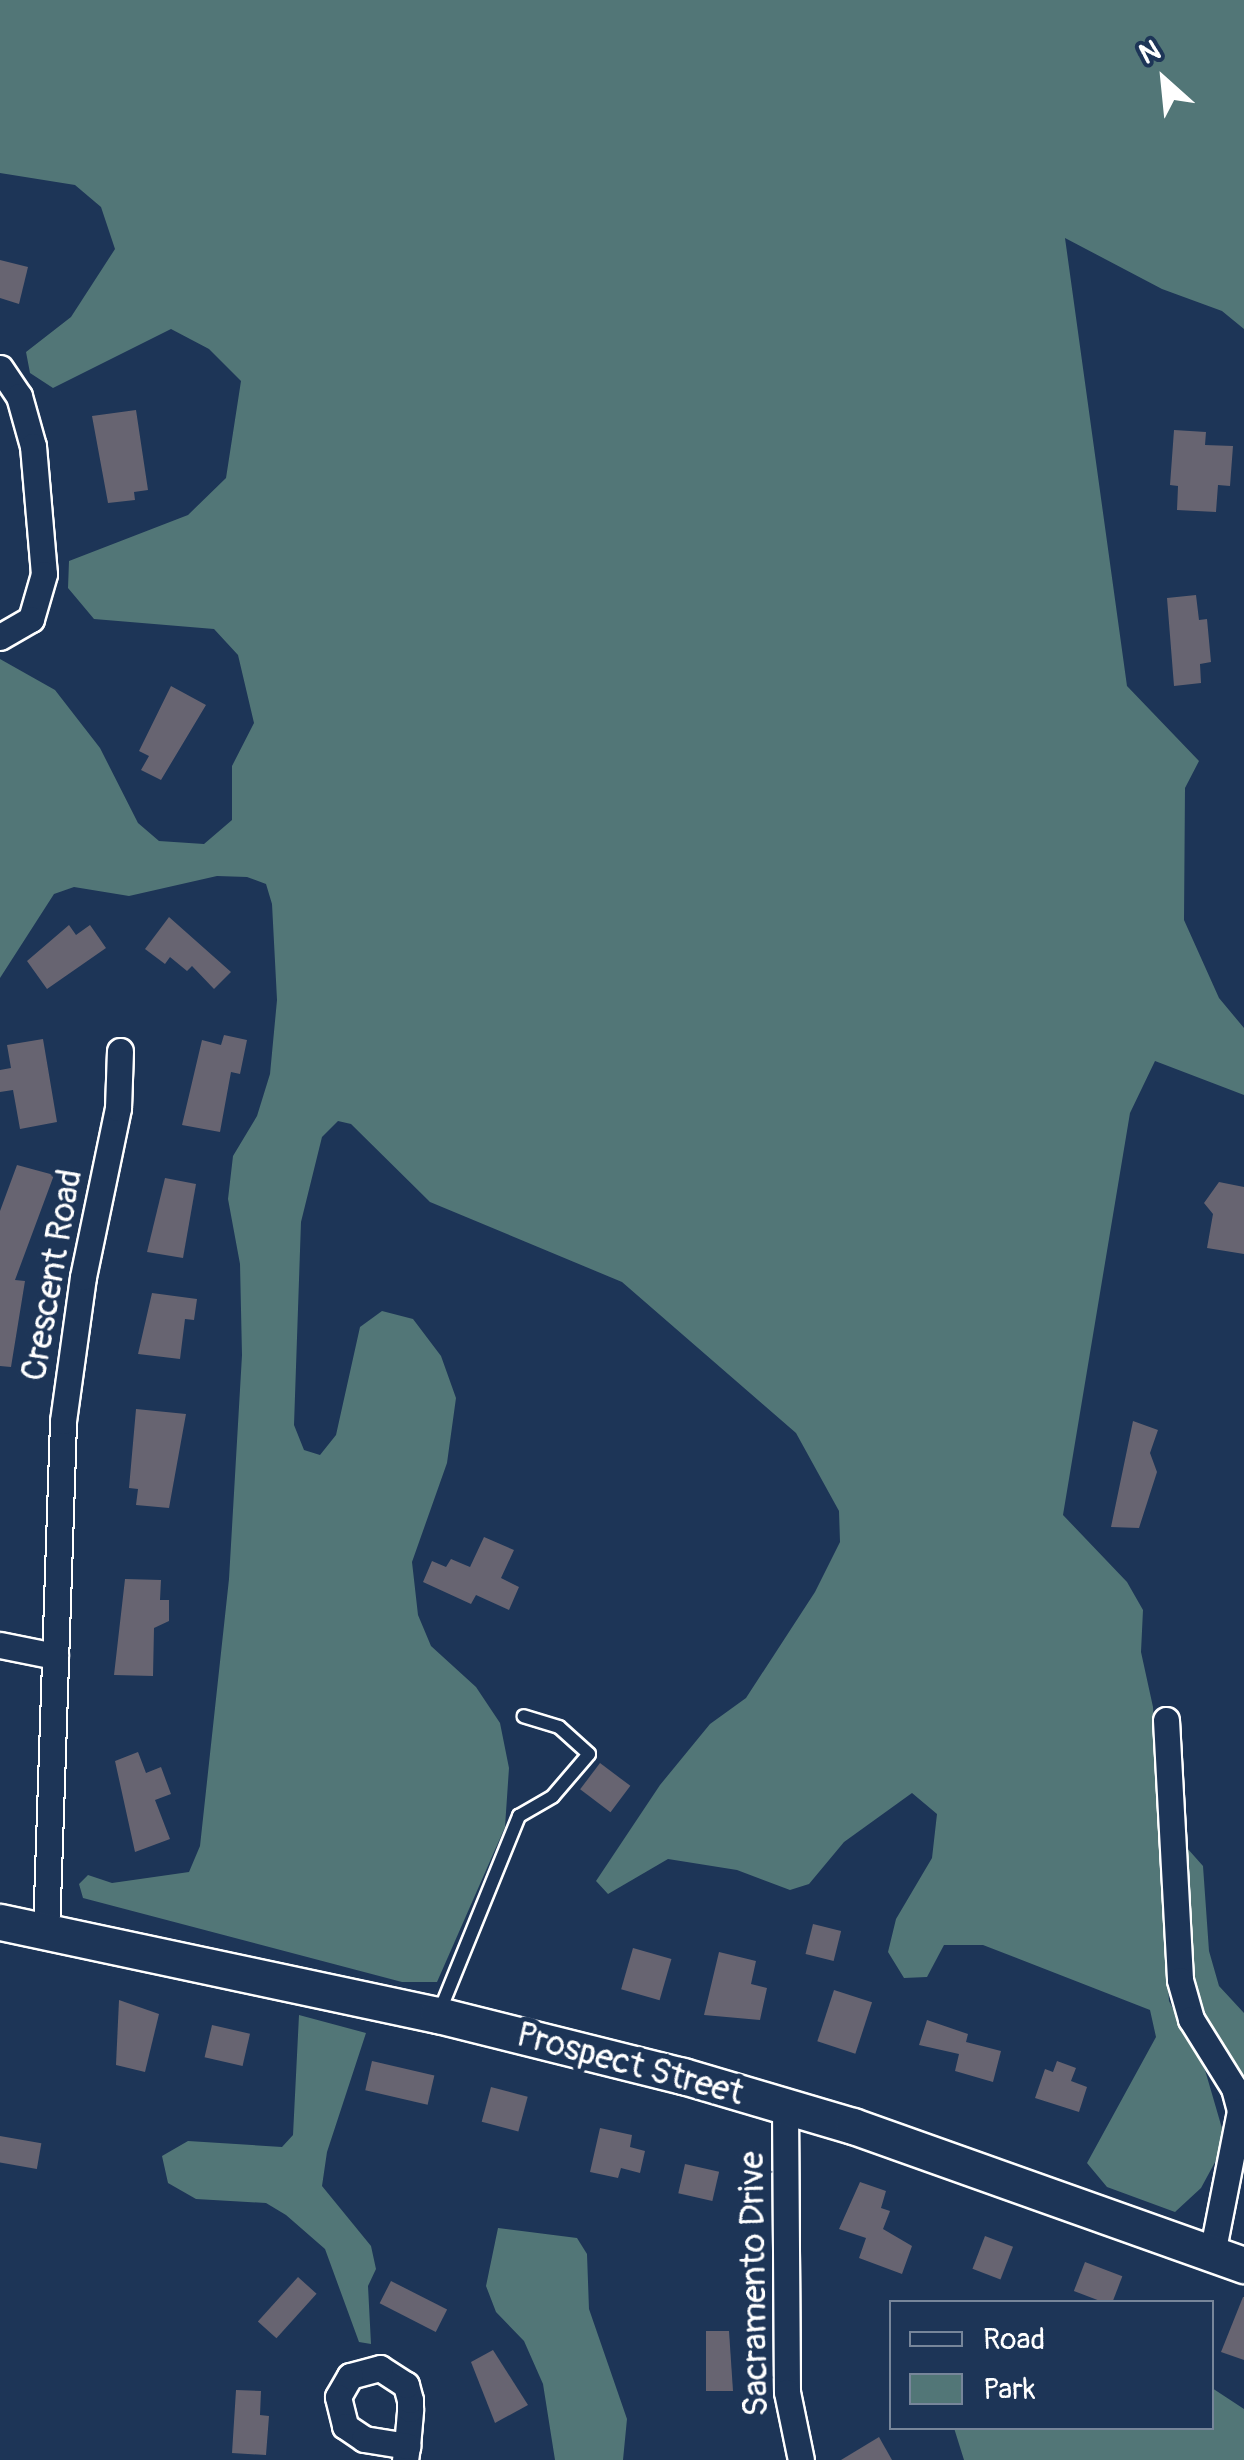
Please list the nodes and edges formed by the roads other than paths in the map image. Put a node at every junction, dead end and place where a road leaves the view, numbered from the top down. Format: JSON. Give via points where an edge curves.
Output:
{"nodes":[{"id":1,"x":0,"y":368,"type":"edge"},
{"id":2,"x":0,"y":638,"type":"edge"},
{"id":3,"x":120,"y":1051,"type":"dead end"},
{"id":4,"x":0,"y":1644,"type":"edge"},
{"id":5,"x":54,"y":1656,"type":"junction"},
{"id":6,"x":524,"y":1716,"type":"dead end"},
{"id":7,"x":1166,"y":1720,"type":"dead end"},
{"id":8,"x":0,"y":1922,"type":"edge"},
{"id":9,"x":46,"y":1932,"type":"junction"},
{"id":10,"x":438,"y":2015,"type":"junction"},
{"id":11,"x":786,"y":2106,"type":"junction"},
{"id":12,"x":1228,"y":2260,"type":"edge"},
{"id":13,"x":802,"y":2460,"type":"edge"}],
"edges":[{"from":1,"to":2,"type":"street","via":[[18,396],[34,446],[44,574],[31,619],[18,633]]},
{"from":3,"to":5,"type":"street","name":"Crescent Road","via":[[118,1108],[62,1421]]},
{"from":4,"to":5,"type":"street"},
{"from":5,"to":9,"type":"street","name":"Crescent Road"},
{"from":6,"to":10,"type":"lane","via":[[558,1727],[589,1754],[553,1796],[519,1816]]},
{"from":7,"to":12,"type":"street","via":[[1180,1980],[1191,2019],[1234,2088],[1240,2111]]},
{"from":8,"to":9,"type":"main road","name":"Prospect Street"},
{"from":9,"to":10,"type":"main road","name":"Prospect Street"},
{"from":10,"to":11,"type":"main road","name":"Prospect Street"},
{"from":11,"to":12,"type":"main road","name":"Prospect Street"},
{"from":11,"to":13,"type":"street","name":"Sacramento Drive","via":[[787,2392]]}]}
